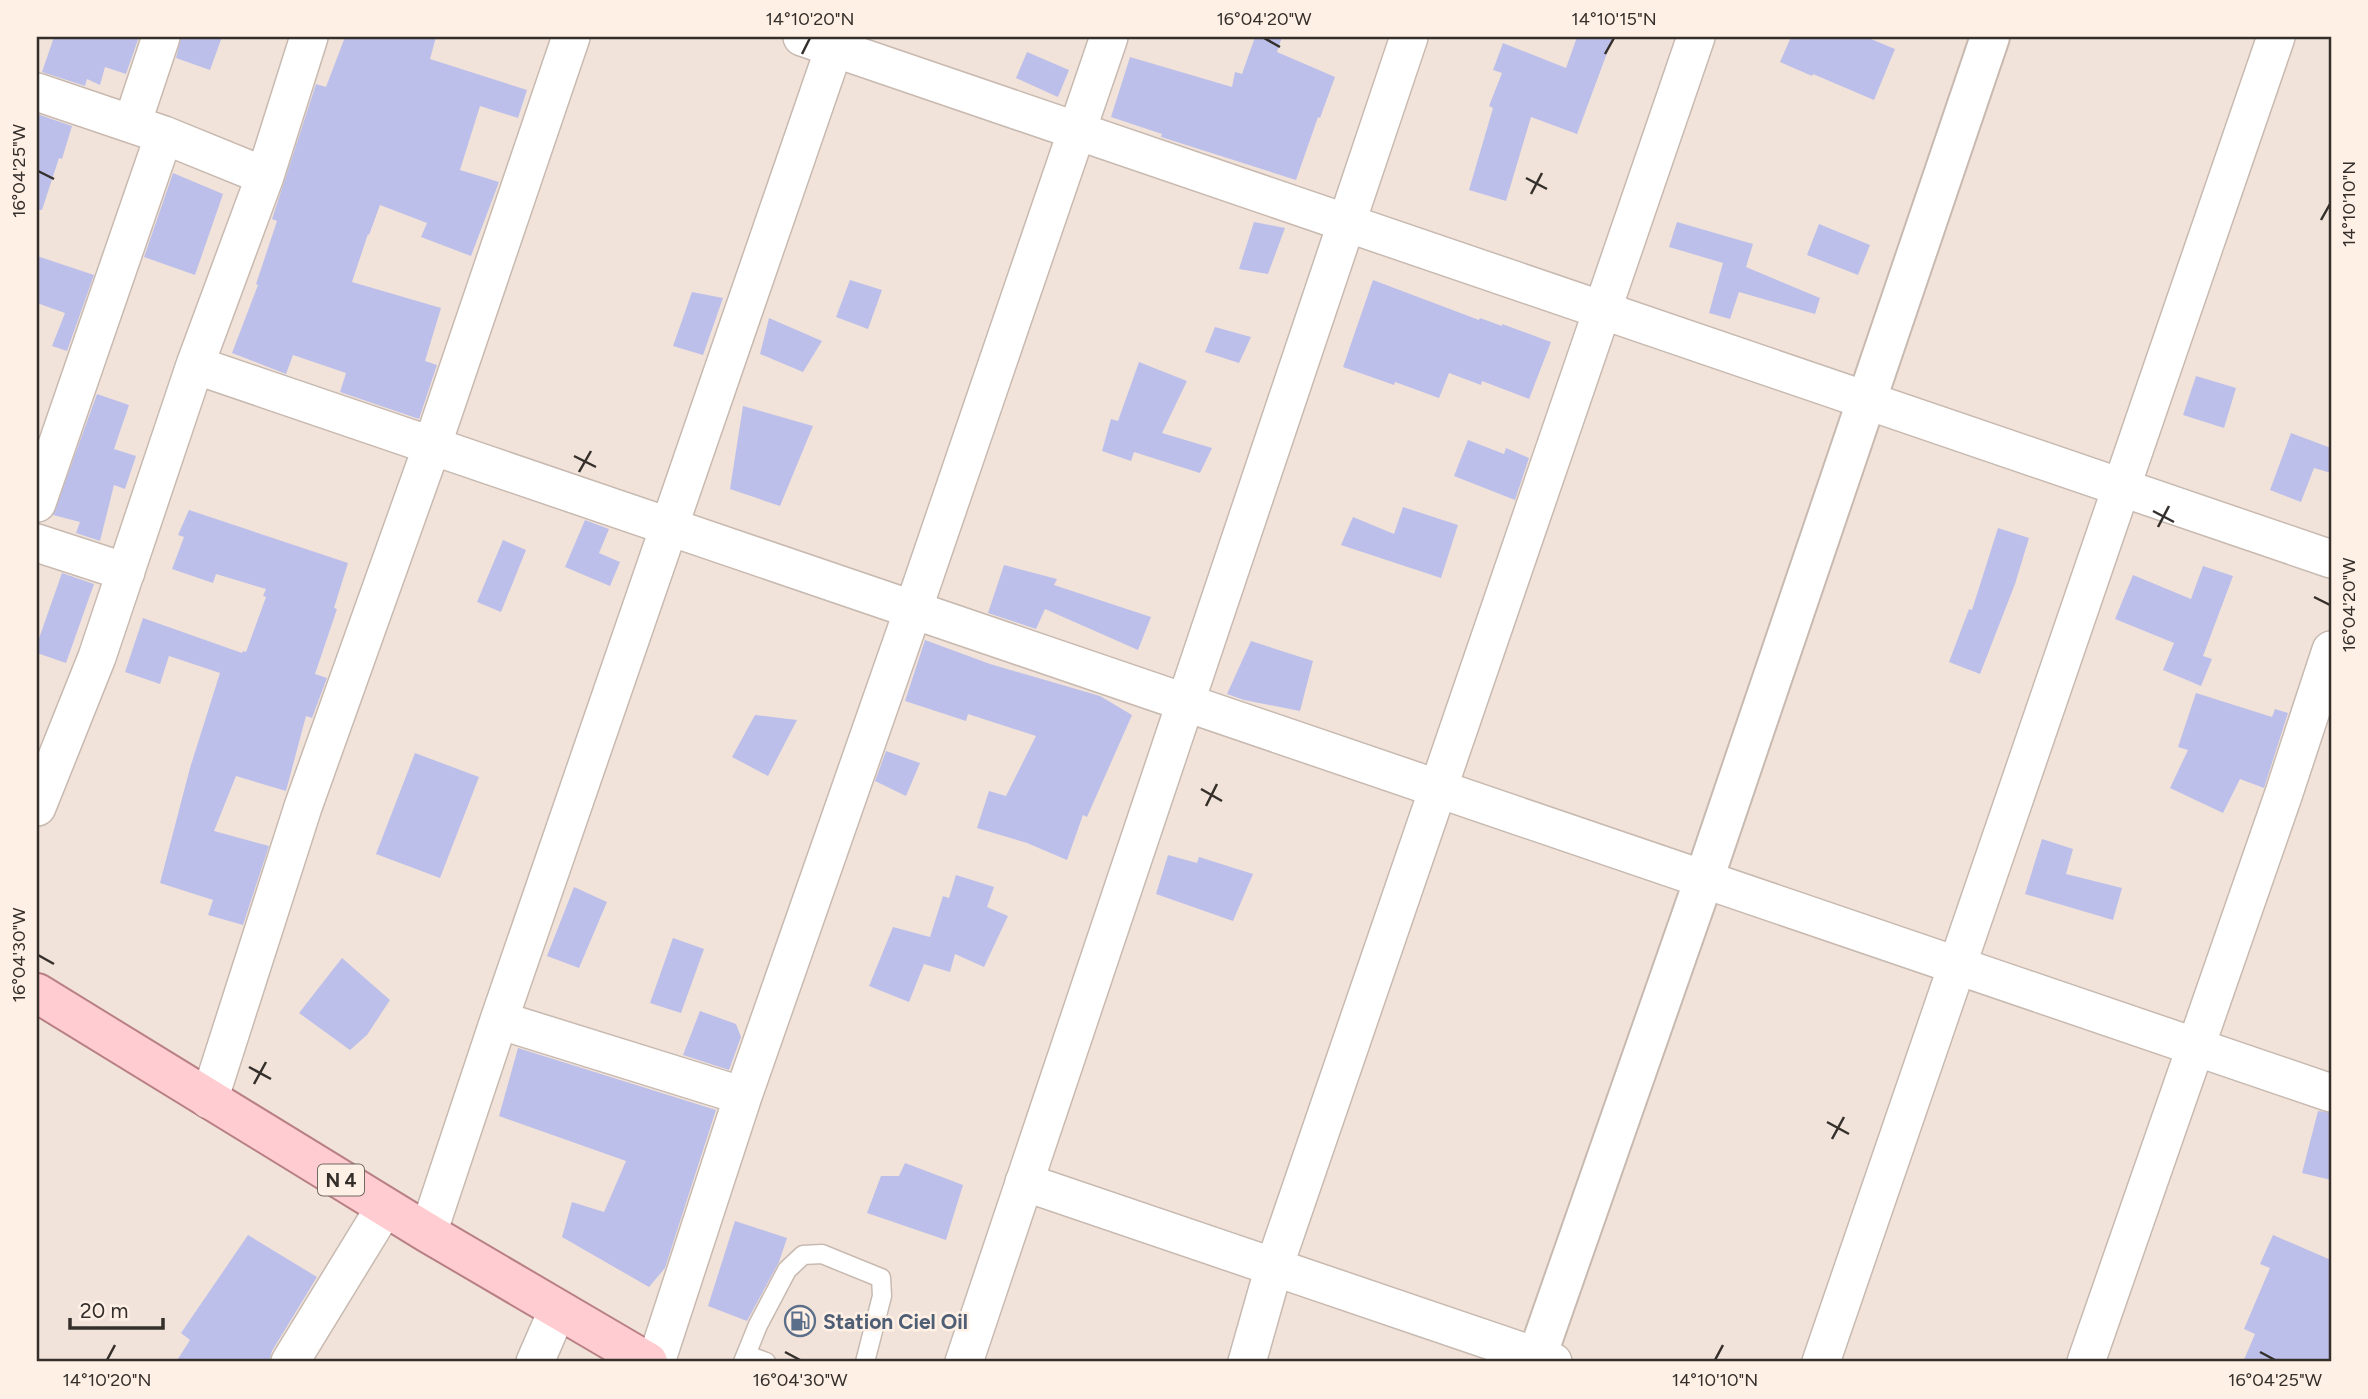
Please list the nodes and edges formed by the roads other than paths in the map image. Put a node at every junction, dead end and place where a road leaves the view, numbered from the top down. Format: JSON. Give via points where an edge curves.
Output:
{"nodes":[{"id":1,"x":161,"y":37,"type":"edge"},
{"id":2,"x":309,"y":37,"type":"edge"},
{"id":3,"x":571,"y":37,"type":"edge"},
{"id":4,"x":1108,"y":37,"type":"edge"},
{"id":5,"x":1409,"y":37,"type":"edge"},
{"id":6,"x":1696,"y":37,"type":"edge"},
{"id":7,"x":1990,"y":37,"type":"edge"},
{"id":8,"x":2276,"y":37,"type":"edge"},
{"id":9,"x":825,"y":40,"type":"edge"},
{"id":10,"x":37,"y":92,"type":"edge"},
{"id":11,"x":148,"y":130,"type":"junction"},
{"id":12,"x":1076,"y":131,"type":"junction"},
{"id":13,"x":265,"y":176,"type":"junction"},
{"id":14,"x":1347,"y":223,"type":"junction"},
{"id":15,"x":1602,"y":310,"type":"junction"},
{"id":16,"x":195,"y":365,"type":"junction"},
{"id":17,"x":1866,"y":400,"type":"junction"},
{"id":18,"x":432,"y":446,"type":"junction"},
{"id":19,"x":2122,"y":487,"type":"junction"},
{"id":20,"x":37,"y":503,"type":"edge"},
{"id":21,"x":671,"y":527,"type":"junction"},
{"id":22,"x":37,"y":543,"type":"edge"},
{"id":23,"x":2331,"y":559,"type":"edge"},
{"id":24,"x":126,"y":572,"type":"junction"},
{"id":25,"x":913,"y":610,"type":"junction"},
{"id":26,"x":2331,"y":650,"type":"edge"},
{"id":27,"x":1186,"y":702,"type":"junction"},
{"id":28,"x":1438,"y":788,"type":"junction"},
{"id":29,"x":37,"y":807,"type":"edge"},
{"id":30,"x":1704,"y":878,"type":"junction"},
{"id":31,"x":1958,"y":965,"type":"junction"},
{"id":32,"x":39,"y":999,"type":"edge"},
{"id":33,"x":499,"y":1020,"type":"junction"},
{"id":34,"x":2195,"y":1046,"type":"junction"},
{"id":35,"x":2331,"y":1093,"type":"edge"},
{"id":36,"x":743,"y":1096,"type":"junction"},
{"id":37,"x":209,"y":1100,"type":"junction"},
{"id":38,"x":1024,"y":1182,"type":"junction"},
{"id":39,"x":384,"y":1207,"type":"junction"},
{"id":40,"x":428,"y":1233,"type":"junction"},
{"id":41,"x":1274,"y":1267,"type":"junction"},
{"id":42,"x":558,"y":1309,"type":"junction"},
{"id":43,"x":745,"y":1358,"type":"edge"},
{"id":44,"x":1542,"y":1360,"type":"edge"},
{"id":45,"x":290,"y":1362,"type":"edge"},
{"id":46,"x":535,"y":1362,"type":"edge"},
{"id":47,"x":648,"y":1362,"type":"edge"},
{"id":48,"x":656,"y":1362,"type":"edge"},
{"id":49,"x":766,"y":1362,"type":"edge"},
{"id":50,"x":864,"y":1362,"type":"edge"},
{"id":51,"x":964,"y":1362,"type":"edge"},
{"id":52,"x":1247,"y":1362,"type":"edge"},
{"id":53,"x":1821,"y":1362,"type":"edge"},
{"id":54,"x":2086,"y":1362,"type":"edge"}],
"edges":[{"from":1,"to":11,"type":"street"},
{"from":2,"to":13,"type":"street"},
{"from":3,"to":18,"type":"street"},
{"from":4,"to":12,"type":"street"},
{"from":5,"to":14,"type":"street"},
{"from":6,"to":15,"type":"street"},
{"from":7,"to":17,"type":"street"},
{"from":8,"to":19,"type":"street"},
{"from":9,"to":12,"type":"street"},
{"from":9,"to":21,"type":"street"},
{"from":10,"to":11,"type":"street"},
{"from":11,"to":13,"type":"street"},
{"from":11,"to":20,"type":"street"},
{"from":12,"to":14,"type":"street"},
{"from":12,"to":25,"type":"street"},
{"from":13,"to":16,"type":"street"},
{"from":14,"to":15,"type":"street"},
{"from":14,"to":27,"type":"street"},
{"from":15,"to":17,"type":"street"},
{"from":15,"to":28,"type":"street"},
{"from":16,"to":18,"type":"street"},
{"from":16,"to":24,"type":"street"},
{"from":17,"to":19,"type":"street"},
{"from":17,"to":30,"type":"street"},
{"from":18,"to":21,"type":"street"},
{"from":18,"to":37,"type":"street","via":[[303,807]]},
{"from":19,"to":23,"type":"street"},
{"from":19,"to":31,"type":"street"},
{"from":21,"to":25,"type":"street"},
{"from":21,"to":33,"type":"street"},
{"from":22,"to":24,"type":"street"},
{"from":24,"to":29,"type":"street"},
{"from":25,"to":27,"type":"street"},
{"from":25,"to":36,"type":"street"},
{"from":26,"to":34,"type":"street"},
{"from":27,"to":28,"type":"street"},
{"from":27,"to":38,"type":"street"},
{"from":28,"to":30,"type":"street"},
{"from":28,"to":41,"type":"street"},
{"from":30,"to":31,"type":"street"},
{"from":30,"to":44,"type":"street"},
{"from":31,"to":34,"type":"street"},
{"from":31,"to":53,"type":"street"},
{"from":32,"to":37,"type":"main road","number":"N 4"},
{"from":33,"to":36,"type":"street"},
{"from":33,"to":40,"type":"street"},
{"from":34,"to":35,"type":"street"},
{"from":34,"to":54,"type":"street"},
{"from":36,"to":48,"type":"street"},
{"from":37,"to":39,"type":"main road","number":"N 4"},
{"from":38,"to":41,"type":"street"},
{"from":38,"to":51,"type":"street"},
{"from":39,"to":40,"type":"main road","number":"N 4"},
{"from":39,"to":45,"type":"street"},
{"from":40,"to":42,"type":"main road","number":"N 4"},
{"from":41,"to":44,"type":"street"},
{"from":41,"to":52,"type":"street"},
{"from":42,"to":46,"type":"street"},
{"from":42,"to":47,"type":"main road","number":"N 4"},
{"from":43,"to":49,"type":"lane"},
{"from":43,"to":50,"type":"lane","via":[[787,1270],[803,1255],[822,1254],[881,1278],[882,1296]]}]}
